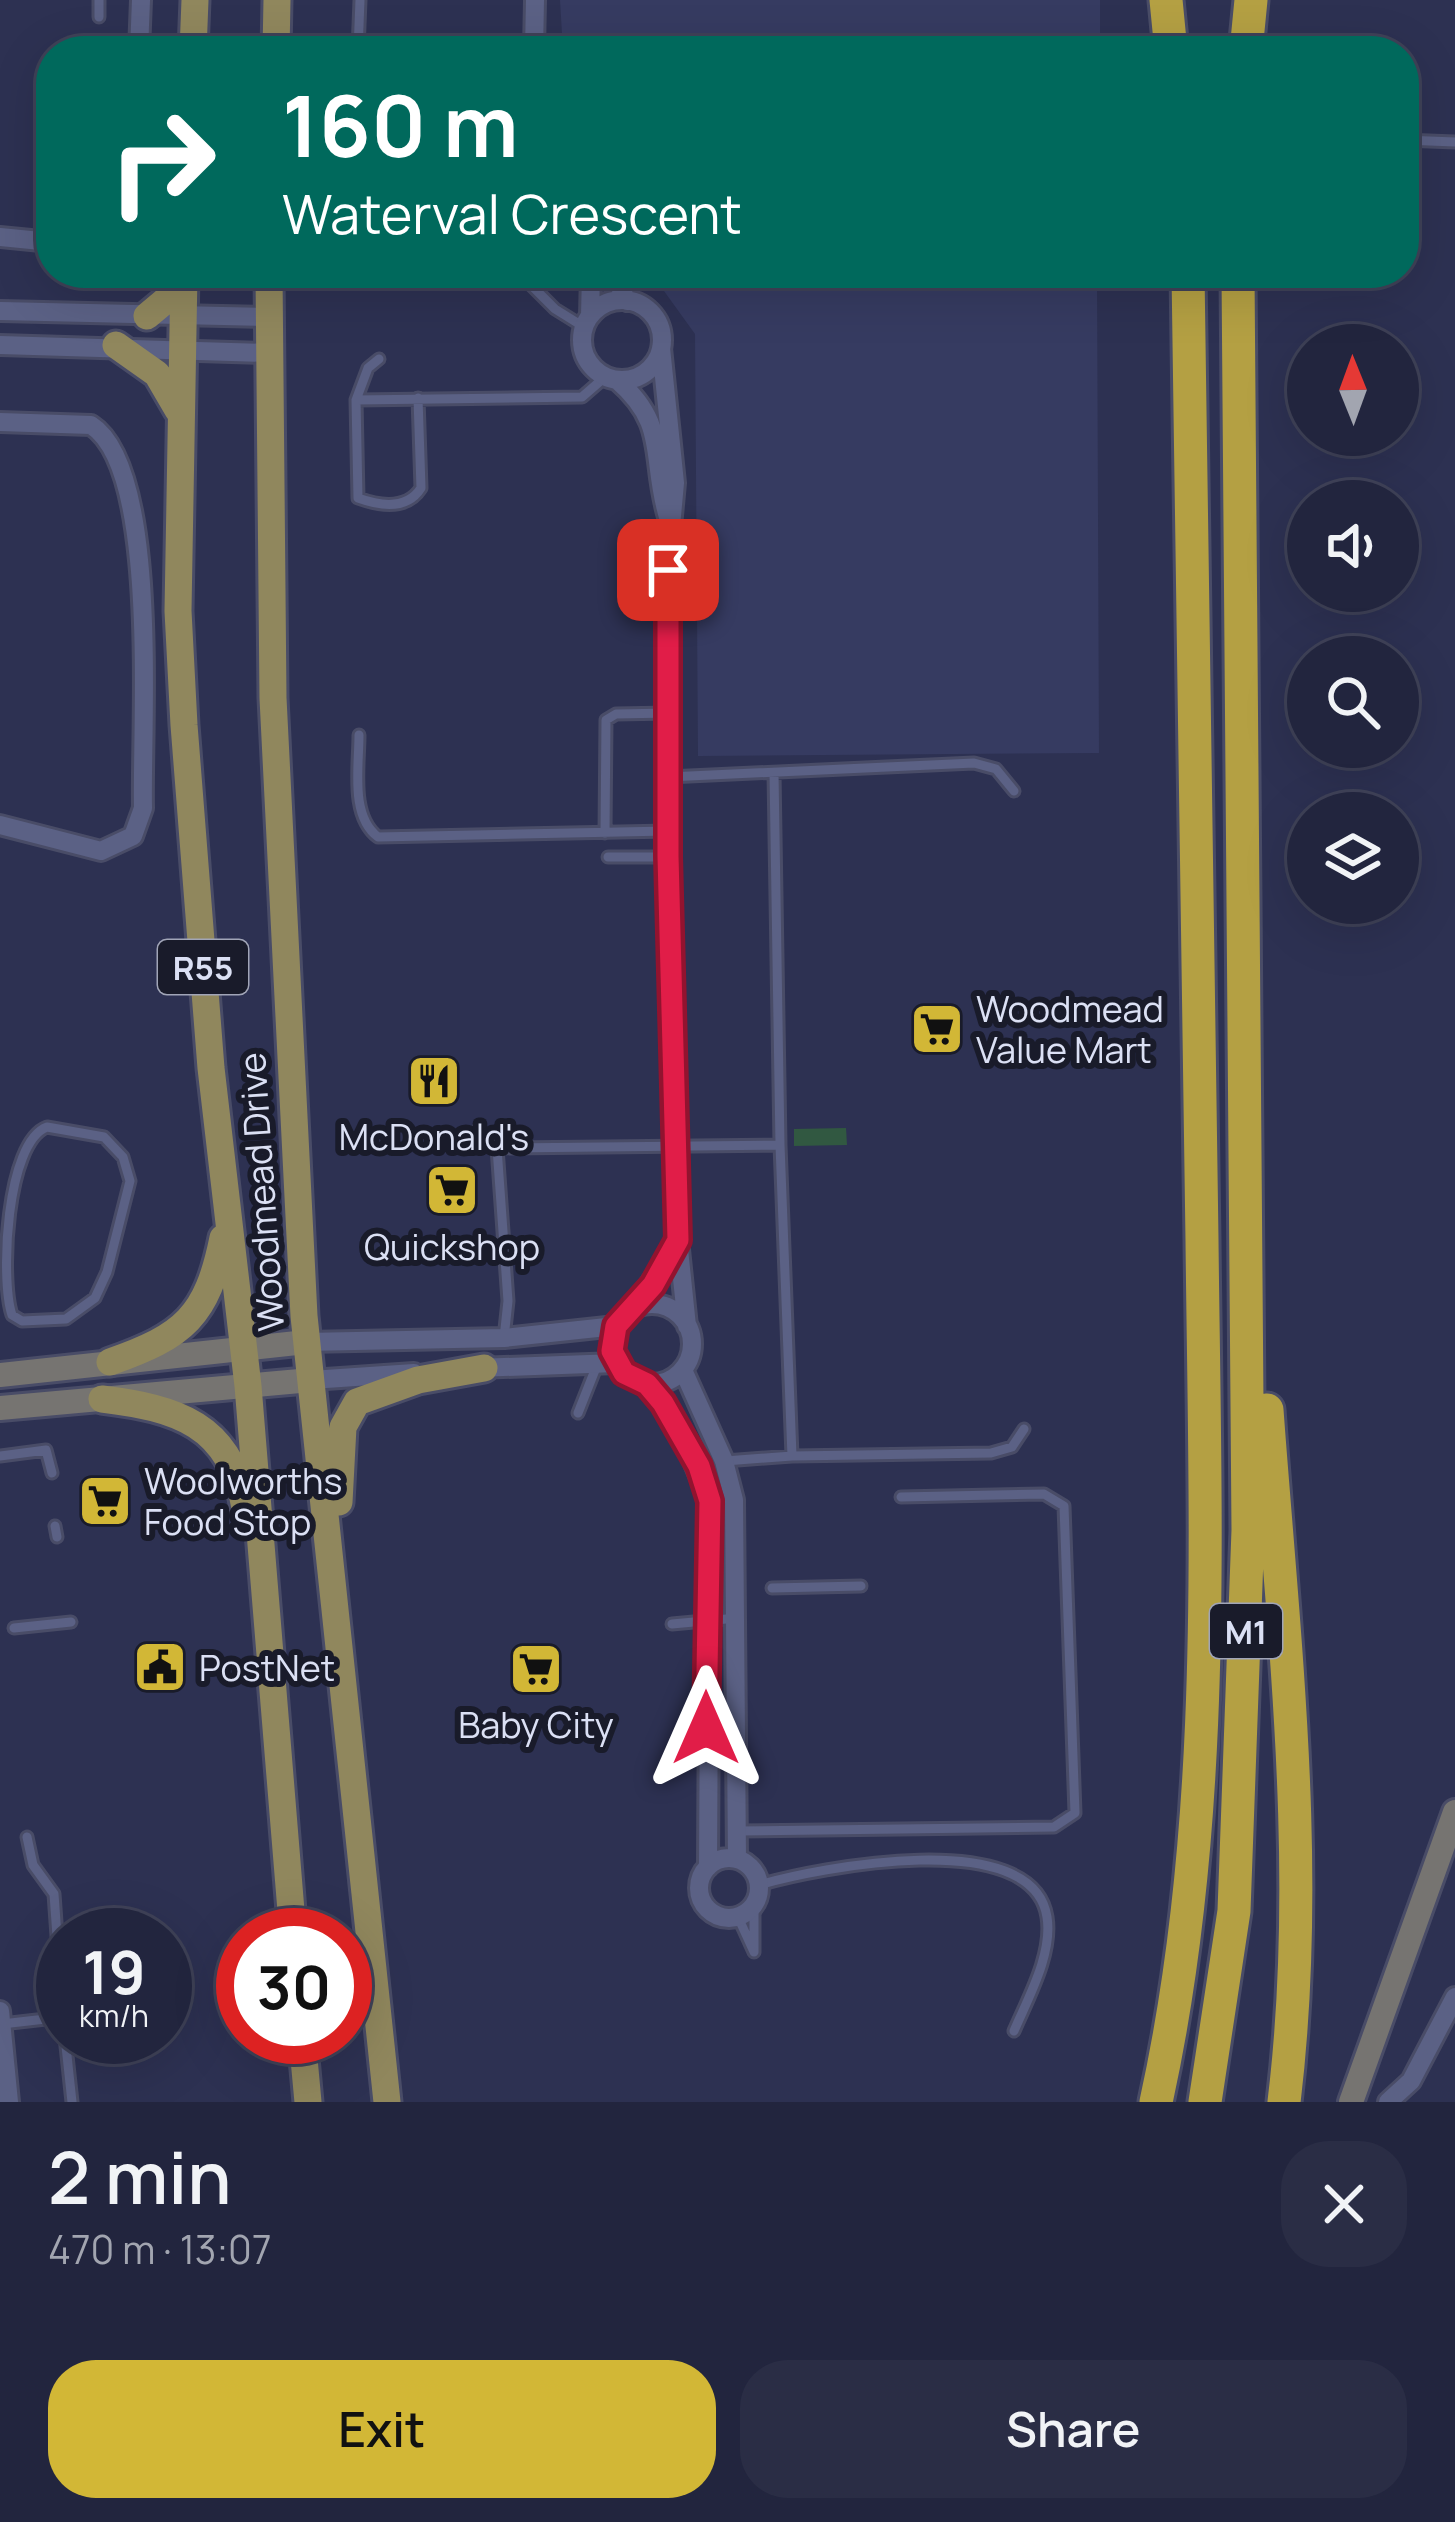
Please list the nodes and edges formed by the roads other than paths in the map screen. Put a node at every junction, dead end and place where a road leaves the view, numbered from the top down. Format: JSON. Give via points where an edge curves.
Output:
{"nodes":[{"id":1,"x":99,"y":0,"type":"edge"},
{"id":2,"x":141,"y":0,"type":"edge"},
{"id":3,"x":195,"y":0,"type":"edge"},
{"id":4,"x":277,"y":0,"type":"edge"},
{"id":5,"x":360,"y":0,"type":"edge"},
{"id":6,"x":535,"y":0,"type":"edge"},
{"id":7,"x":1166,"y":0,"type":"edge"},
{"id":8,"x":1184,"y":0,"type":"edge"},
{"id":9,"x":1236,"y":0,"type":"edge"},
{"id":10,"x":1251,"y":0,"type":"edge"},
{"id":11,"x":99,"y":17,"type":"dead end"},
{"id":12,"x":140,"y":36,"type":"edge"},
{"id":13,"x":194,"y":36,"type":"edge"},
{"id":14,"x":276,"y":36,"type":"edge"},
{"id":15,"x":359,"y":36,"type":"edge"},
{"id":16,"x":534,"y":36,"type":"edge"},
{"id":17,"x":1170,"y":36,"type":"edge"},
{"id":18,"x":1185,"y":36,"type":"edge"},
{"id":19,"x":1236,"y":36,"type":"edge"},
{"id":20,"x":1247,"y":36,"type":"edge"},
{"id":21,"x":1419,"y":141,"type":"edge"},
{"id":22,"x":1455,"y":142,"type":"edge"},
{"id":23,"x":0,"y":237,"type":"edge"},
{"id":24,"x":36,"y":241,"type":"edge"},
{"id":25,"x":175,"y":288,"type":"edge"},
{"id":26,"x":184,"y":288,"type":"edge"},
{"id":27,"x":268,"y":288,"type":"edge"},
{"id":28,"x":534,"y":288,"type":"edge"},
{"id":29,"x":590,"y":288,"type":"edge"},
{"id":30,"x":620,"y":288,"type":"edge"},
{"id":31,"x":1188,"y":288,"type":"edge"},
{"id":32,"x":1238,"y":288,"type":"edge"},
{"id":33,"x":627,"y":301,"type":"junction"},
{"id":34,"x":0,"y":311,"type":"edge"},
{"id":35,"x":50,"y":312,"type":"junction"},
{"id":36,"x":148,"y":316,"type":"junction"},
{"id":37,"x":183,"y":317,"type":"junction"},
{"id":38,"x":267,"y":317,"type":"junction"},
{"id":39,"x":587,"y":321,"type":"junction"},
{"id":40,"x":0,"y":345,"type":"edge"},
{"id":41,"x":50,"y":345,"type":"junction"},
{"id":42,"x":116,"y":345,"type":"junction"},
{"id":43,"x":184,"y":347,"type":"junction"},
{"id":44,"x":661,"y":348,"type":"junction"},
{"id":45,"x":268,"y":353,"type":"junction"},
{"id":46,"x":379,"y":358,"type":"dead end"},
{"id":47,"x":611,"y":378,"type":"junction"},
{"id":48,"x":418,"y":398,"type":"junction"},
{"id":49,"x":356,"y":400,"type":"junction"},
{"id":50,"x":180,"y":414,"type":"junction"},
{"id":51,"x":0,"y":422,"type":"edge"},
{"id":52,"x":670,"y":521,"type":"junction"},
{"id":53,"x":669,"y":713,"type":"junction"},
{"id":54,"x":359,"y":735,"type":"dead end"},
{"id":55,"x":774,"y":773,"type":"junction"},
{"id":56,"x":668,"y":777,"type":"junction"},
{"id":57,"x":1014,"y":791,"type":"dead end"},
{"id":58,"x":0,"y":825,"type":"edge"},
{"id":59,"x":668,"y":831,"type":"junction"},
{"id":60,"x":604,"y":833,"type":"junction"},
{"id":61,"x":668,"y":856,"type":"junction"},
{"id":62,"x":608,"y":857,"type":"dead end"},
{"id":63,"x":479,"y":1128,"type":"dead end"},
{"id":64,"x":780,"y":1145,"type":"junction"},
{"id":65,"x":497,"y":1148,"type":"junction"},
{"id":66,"x":677,"y":1149,"type":"junction"},
{"id":67,"x":1245,"y":1158,"type":"junction"},
{"id":68,"x":229,"y":1206,"type":"junction"},
{"id":69,"x":3,"y":1240,"type":"edge"},
{"id":70,"x":678,"y":1240,"type":"junction"},
{"id":71,"x":634,"y":1308,"type":"junction"},
{"id":72,"x":616,"y":1326,"type":"junction"},
{"id":73,"x":687,"y":1326,"type":"junction"},
{"id":74,"x":504,"y":1338,"type":"junction"},
{"id":75,"x":306,"y":1342,"type":"junction"},
{"id":76,"x":242,"y":1347,"type":"junction"},
{"id":77,"x":110,"y":1362,"type":"junction"},
{"id":78,"x":607,"y":1364,"type":"junction"},
{"id":79,"x":484,"y":1368,"type":"junction"},
{"id":80,"x":683,"y":1370,"type":"junction"},
{"id":81,"x":0,"y":1375,"type":"edge"},
{"id":82,"x":311,"y":1380,"type":"junction"},
{"id":83,"x":647,"y":1384,"type":"junction"},
{"id":84,"x":248,"y":1386,"type":"junction"},
{"id":85,"x":102,"y":1399,"type":"junction"},
{"id":86,"x":0,"y":1408,"type":"edge"},
{"id":87,"x":578,"y":1413,"type":"dead end"},
{"id":88,"x":1024,"y":1429,"type":"dead end"},
{"id":89,"x":0,"y":1456,"type":"edge"},
{"id":90,"x":792,"y":1456,"type":"junction"},
{"id":91,"x":724,"y":1461,"type":"junction"},
{"id":92,"x":52,"y":1473,"type":"dead end"},
{"id":93,"x":901,"y":1497,"type":"dead end"},
{"id":94,"x":861,"y":1586,"type":"dead end"},
{"id":95,"x":772,"y":1588,"type":"dead end"},
{"id":96,"x":335,"y":1597,"type":"junction"},
{"id":97,"x":71,"y":1622,"type":"dead end"},
{"id":98,"x":672,"y":1624,"type":"dead end"},
{"id":99,"x":700,"y":1625,"type":"junction"},
{"id":100,"x":738,"y":1626,"type":"junction"},
{"id":101,"x":14,"y":1628,"type":"dead end"},
{"id":102,"x":265,"y":1630,"type":"junction"},
{"id":103,"x":1455,"y":1812,"type":"edge"},
{"id":104,"x":737,"y":1831,"type":"junction"},
{"id":105,"x":27,"y":1838,"type":"dead end"},
{"id":106,"x":737,"y":1859,"type":"junction"},
{"id":107,"x":708,"y":1867,"type":"junction"},
{"id":108,"x":759,"y":1885,"type":"junction"},
{"id":109,"x":1188,"y":1906,"type":"junction"},
{"id":110,"x":55,"y":1908,"type":"edge"},
{"id":111,"x":291,"y":1908,"type":"edge"},
{"id":112,"x":1455,"y":1997,"type":"edge"},
{"id":113,"x":0,"y":2011,"type":"edge"},
{"id":114,"x":36,"y":2021,"type":"edge"},
{"id":115,"x":1,"y":2024,"type":"edge"},
{"id":116,"x":1014,"y":2031,"type":"dead end"},
{"id":117,"x":68,"y":2064,"type":"edge"},
{"id":118,"x":304,"y":2064,"type":"edge"},
{"id":119,"x":9,"y":2102,"type":"edge"},
{"id":120,"x":72,"y":2102,"type":"edge"},
{"id":121,"x":308,"y":2102,"type":"edge"},
{"id":122,"x":387,"y":2102,"type":"edge"},
{"id":123,"x":1138,"y":2102,"type":"edge"},
{"id":124,"x":1156,"y":2102,"type":"edge"},
{"id":125,"x":1204,"y":2102,"type":"edge"},
{"id":126,"x":1284,"y":2102,"type":"edge"},
{"id":127,"x":1351,"y":2102,"type":"edge"},
{"id":128,"x":1388,"y":2102,"type":"edge"}],
"edges":[{"from":1,"to":11,"type":"lane"},
{"from":2,"to":12,"type":"street"},
{"from":3,"to":13,"type":"main road"},
{"from":4,"to":14,"type":"main road"},
{"from":5,"to":15,"type":"lane"},
{"from":6,"to":16,"type":"street"},
{"from":7,"to":17,"type":"highway"},
{"from":8,"to":18,"type":"highway"},
{"from":9,"to":19,"type":"highway"},
{"from":10,"to":20,"type":"highway"},
{"from":21,"to":22,"type":"lane"},
{"from":23,"to":24,"type":"street"},
{"from":25,"to":36,"type":"main road"},
{"from":26,"to":37,"type":"main road","name":"Woodmead Drive","number":"R55"},
{"from":27,"to":38,"type":"main road","name":"Woodmead Drive","number":"R55"},
{"from":28,"to":39,"type":"lane","via":[[555,309]]},
{"from":29,"to":39,"type":"street"},
{"from":30,"to":33,"type":"street"},
{"from":31,"to":109,"type":"highway","number":"M1","via":[[1205,1520]]},
{"from":32,"to":67,"type":"highway","number":"M1"},
{"from":33,"to":39,"type":"street","via":[[609,302]]},
{"from":33,"to":44,"type":"street","via":[[652,315]]},
{"from":34,"to":35,"type":"street"},
{"from":35,"to":36,"type":"street"},
{"from":35,"to":41,"type":"street"},
{"from":36,"to":37,"type":"street"},
{"from":37,"to":38,"type":"street"},
{"from":37,"to":43,"type":"main road","name":"Woodmead Drive","number":"R55"},
{"from":38,"to":45,"type":"main road","name":"Woodmead Drive","number":"R55"},
{"from":39,"to":47,"type":"street","via":[[587,361]]},
{"from":40,"to":41,"type":"street"},
{"from":41,"to":42,"type":"street"},
{"from":42,"to":43,"type":"street"},
{"from":42,"to":50,"type":"main road","via":[[157,374]]},
{"from":43,"to":45,"type":"street"},
{"from":43,"to":50,"type":"main road","name":"Woodmead Drive","number":"R55"},
{"from":44,"to":47,"type":"street","via":[[650,369]]},
{"from":44,"to":52,"type":"street","via":[[675,483]]},
{"from":45,"to":75,"type":"main road","name":"Woodmead Drive","number":"R55","via":[[273,698]]},
{"from":46,"to":49,"type":"lane"},
{"from":47,"to":48,"type":"lane","via":[[582,397]]},
{"from":47,"to":52,"type":"street","via":[[652,420]]},
{"from":48,"to":49,"type":"lane"},
{"from":48,"to":49,"type":"lane","via":[[421,488],[409,502],[386,505],[358,498]]},
{"from":50,"to":68,"type":"main road","name":"Woodmead Drive","number":"R55","via":[[184,725]]},
{"from":51,"to":58,"type":"street","via":[[91,425],[128,487],[140,540],[143,808],[133,836],[101,850]]},
{"from":52,"to":53,"type":"street"},
{"from":53,"to":56,"type":"street"},
{"from":53,"to":60,"type":"lane","via":[[606,720]]},
{"from":54,"to":60,"type":"lane","via":[[359,802],[374,835]]},
{"from":55,"to":56,"type":"lane"},
{"from":55,"to":57,"type":"lane","via":[[974,764],[996,769]]},
{"from":55,"to":64,"type":"lane"},
{"from":56,"to":59,"type":"street"},
{"from":59,"to":60,"type":"lane"},
{"from":59,"to":61,"type":"street"},
{"from":61,"to":62,"type":"lane"},
{"from":61,"to":66,"type":"street"},
{"from":63,"to":65,"type":"lane"},
{"from":64,"to":66,"type":"lane"},
{"from":64,"to":90,"type":"lane"},
{"from":65,"to":66,"type":"lane"},
{"from":65,"to":74,"type":"lane"},
{"from":66,"to":70,"type":"street"},
{"from":67,"to":125,"type":"highway","number":"M1","via":[[1242,1774],[1234,1911]]},
{"from":67,"to":126,"type":"highway","via":[[1299,1877]]},
{"from":68,"to":76,"type":"main road","name":"Woodmead Drive","number":"R55"},
{"from":68,"to":77,"type":"main road","via":[[213,1288],[191,1321]]},
{"from":69,"to":69,"type":"lane","via":[[31,1136],[46,1127],[97,1134],[117,1148],[130,1181],[101,1288],[81,1312],[14,1318]]},
{"from":70,"to":71,"type":"street"},
{"from":70,"to":73,"type":"street"},
{"from":71,"to":72,"type":"street"},
{"from":71,"to":73,"type":"street","via":[[660,1305]]},
{"from":72,"to":74,"type":"street"},
{"from":72,"to":78,"type":"street"},
{"from":73,"to":80,"type":"street","via":[[692,1345]]},
{"from":74,"to":75,"type":"street"},
{"from":75,"to":76,"type":"main road"},
{"from":75,"to":82,"type":"main road","name":"Woodmead Drive","number":"R55"},
{"from":76,"to":77,"type":"main road"},
{"from":76,"to":84,"type":"main road","name":"Woodmead Drive","number":"R55"},
{"from":77,"to":81,"type":"main road"},
{"from":78,"to":79,"type":"street"},
{"from":78,"to":83,"type":"street"},
{"from":78,"to":87,"type":"lane"},
{"from":79,"to":82,"type":"street"},
{"from":79,"to":96,"type":"main road","via":[[376,1392],[351,1409],[341,1441]]},
{"from":80,"to":83,"type":"street"},
{"from":80,"to":91,"type":"street"},
{"from":82,"to":84,"type":"main road"},
{"from":82,"to":96,"type":"main road","name":"Woodmead Drive","number":"R55"},
{"from":83,"to":99,"type":"street","via":[[690,1448],[710,1501]]},
{"from":84,"to":85,"type":"main road"},
{"from":84,"to":102,"type":"main road","name":"Woodmead Drive","number":"R55"},
{"from":85,"to":86,"type":"main road"},
{"from":85,"to":102,"type":"main road","via":[[158,1406],[206,1431],[223,1450],[242,1494]]},
{"from":88,"to":90,"type":"lane","via":[[1012,1448],[992,1453]]},
{"from":89,"to":92,"type":"lane","via":[[46,1450]]},
{"from":90,"to":91,"type":"lane"},
{"from":91,"to":100,"type":"street","via":[[734,1499]]},
{"from":93,"to":104,"type":"lane","via":[[1060,1499],[1075,1813],[1054,1827]]},
{"from":94,"to":95,"type":"lane"},
{"from":96,"to":122,"type":"main road","name":"Woodmead Drive","number":"R55"},
{"from":97,"to":101,"type":"lane"},
{"from":98,"to":99,"type":"lane"},
{"from":99,"to":100,"type":"lane"},
{"from":99,"to":100,"type":"lane"},
{"from":99,"to":107,"type":"street"},
{"from":100,"to":104,"type":"street"},
{"from":102,"to":111,"type":"main road","name":"Woodmead Drive","number":"R55"},
{"from":103,"to":127,"type":"main road"},
{"from":104,"to":106,"type":"street"},
{"from":105,"to":110,"type":"lane"},
{"from":106,"to":107,"type":"street"},
{"from":106,"to":108,"type":"street"},
{"from":107,"to":108,"type":"street","via":[[702,1902],[717,1916],[746,1912]]},
{"from":108,"to":116,"type":"lane","via":[[817,1868],[974,1861],[1027,1884],[1045,1905],[1046,1947]]},
{"from":109,"to":123,"type":"highway"},
{"from":109,"to":124,"type":"highway","number":"M1"},
{"from":112,"to":128,"type":"street","via":[[1411,2081]]},
{"from":113,"to":115,"type":"street"},
{"from":114,"to":115,"type":"lane"},
{"from":115,"to":119,"type":"street"},
{"from":117,"to":120,"type":"lane"},
{"from":118,"to":121,"type":"main road"}]}
